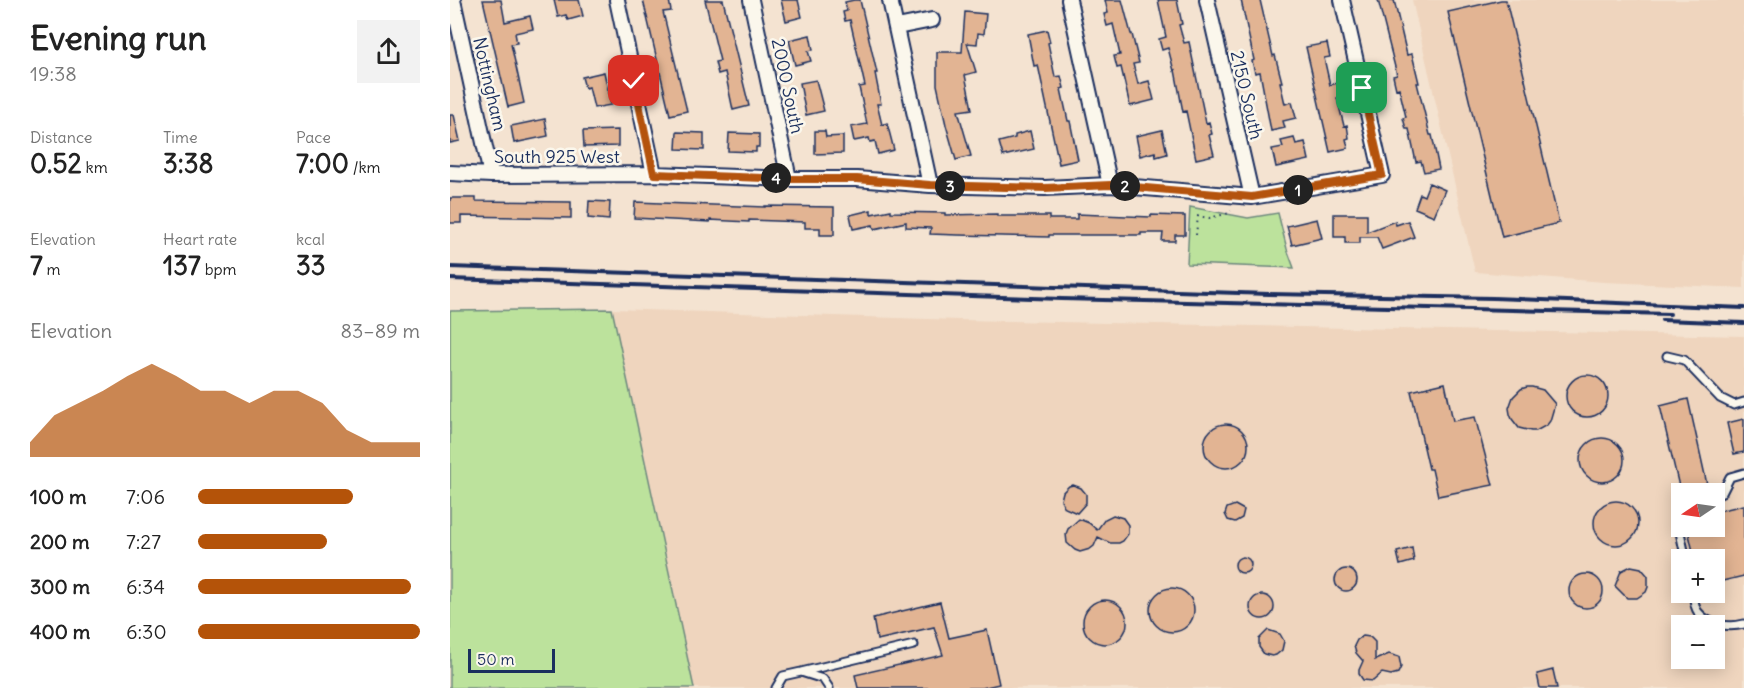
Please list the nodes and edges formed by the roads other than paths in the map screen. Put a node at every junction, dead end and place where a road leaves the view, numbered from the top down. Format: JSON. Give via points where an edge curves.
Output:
{"nodes":[{"id":1,"x":453,"y":0,"type":"edge"},
{"id":2,"x":616,"y":0,"type":"edge"},
{"id":3,"x":751,"y":0,"type":"edge"},
{"id":4,"x":890,"y":0,"type":"edge"},
{"id":5,"x":1070,"y":0,"type":"edge"},
{"id":6,"x":1207,"y":0,"type":"edge"},
{"id":7,"x":1342,"y":0,"type":"edge"},
{"id":8,"x":932,"y":20,"type":"dead end"},
{"id":9,"x":897,"y":27,"type":"junction"},
{"id":10,"x":450,"y":173,"type":"edge"},
{"id":11,"x":654,"y":174,"type":"junction"},
{"id":12,"x":491,"y":175,"type":"junction"},
{"id":13,"x":789,"y":179,"type":"junction"},
{"id":14,"x":930,"y":185,"type":"junction"},
{"id":15,"x":1110,"y":185,"type":"junction"},
{"id":16,"x":1252,"y":197,"type":"junction"},
{"id":17,"x":1667,"y":356,"type":"dead end"},
{"id":18,"x":1744,"y":402,"type":"edge"},
{"id":19,"x":1744,"y":473,"type":"edge"},
{"id":20,"x":1725,"y":487,"type":"edge"},
{"id":21,"x":1695,"y":603,"type":"edge"},
{"id":22,"x":1744,"y":624,"type":"edge"},
{"id":23,"x":914,"y":645,"type":"dead end"},
{"id":24,"x":801,"y":672,"type":"junction"},
{"id":25,"x":776,"y":688,"type":"edge"},
{"id":26,"x":829,"y":688,"type":"edge"}],
"edges":[{"from":1,"to":12,"type":"street","name":"Nottingham"},
{"from":2,"to":11,"type":"street"},
{"from":3,"to":13,"type":"street","name":"2000 South"},
{"from":4,"to":9,"type":"street"},
{"from":5,"to":15,"type":"street"},
{"from":6,"to":16,"type":"street","name":"2150 South"},
{"from":7,"to":16,"type":"street","name":"South 925 West","via":[[1382,175]]},
{"from":8,"to":9,"type":"street"},
{"from":9,"to":14,"type":"street"},
{"from":10,"to":12,"type":"street","name":"South 925 West"},
{"from":11,"to":12,"type":"street","name":"South 925 West"},
{"from":11,"to":13,"type":"street","name":"South 925 West"},
{"from":13,"to":14,"type":"street","name":"South 925 West"},
{"from":14,"to":15,"type":"street","name":"South 925 West"},
{"from":15,"to":16,"type":"street","name":"South 925 West"},
{"from":17,"to":18,"type":"lane","via":[[1684,360],[1720,398],[1734,405]]},
{"from":19,"to":20,"type":"lane","via":[[1730,477]]},
{"from":21,"to":22,"type":"lane","via":[[1697,611],[1712,624]]},
{"from":23,"to":24,"type":"lane"},
{"from":24,"to":25,"type":"lane","via":[[783,676]]},
{"from":24,"to":26,"type":"lane","via":[[823,679]]}]}
